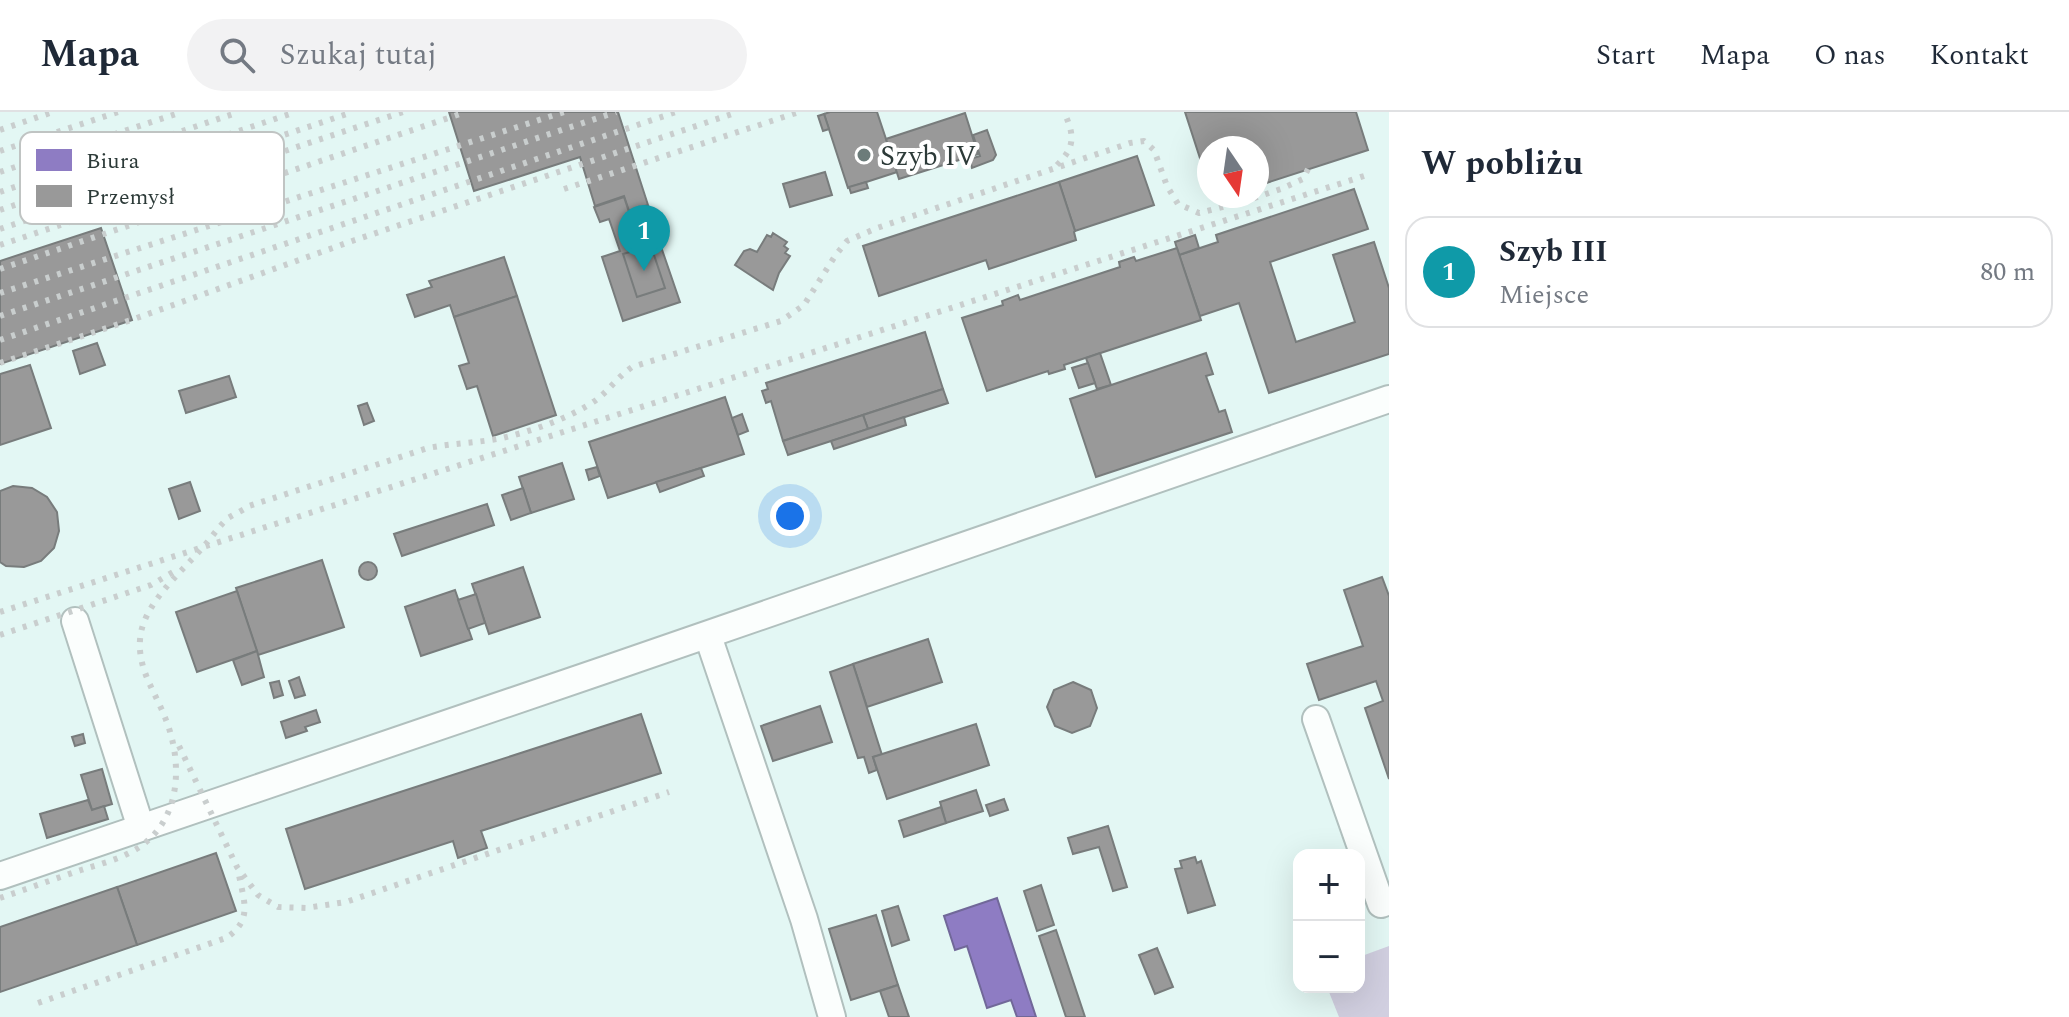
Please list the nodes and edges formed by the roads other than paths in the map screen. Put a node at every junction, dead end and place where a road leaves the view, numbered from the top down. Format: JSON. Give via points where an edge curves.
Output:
{"nodes":[{"id":1,"x":1389,"y":399,"type":"edge"},
{"id":2,"x":75,"y":621,"type":"dead end"},
{"id":3,"x":708,"y":636,"type":"junction"},
{"id":4,"x":1316,"y":719,"type":"dead end"},
{"id":5,"x":141,"y":828,"type":"junction"},
{"id":6,"x":0,"y":876,"type":"edge"},
{"id":7,"x":1389,"y":901,"type":"edge"},
{"id":8,"x":832,"y":1017,"type":"edge"}],
"edges":[{"from":1,"to":3,"type":"lane"},
{"from":2,"to":5,"type":"lane"},
{"from":3,"to":5,"type":"lane"},
{"from":3,"to":8,"type":"lane"},
{"from":4,"to":7,"type":"lane","via":[[1381,904]]},
{"from":5,"to":6,"type":"lane"}]}
